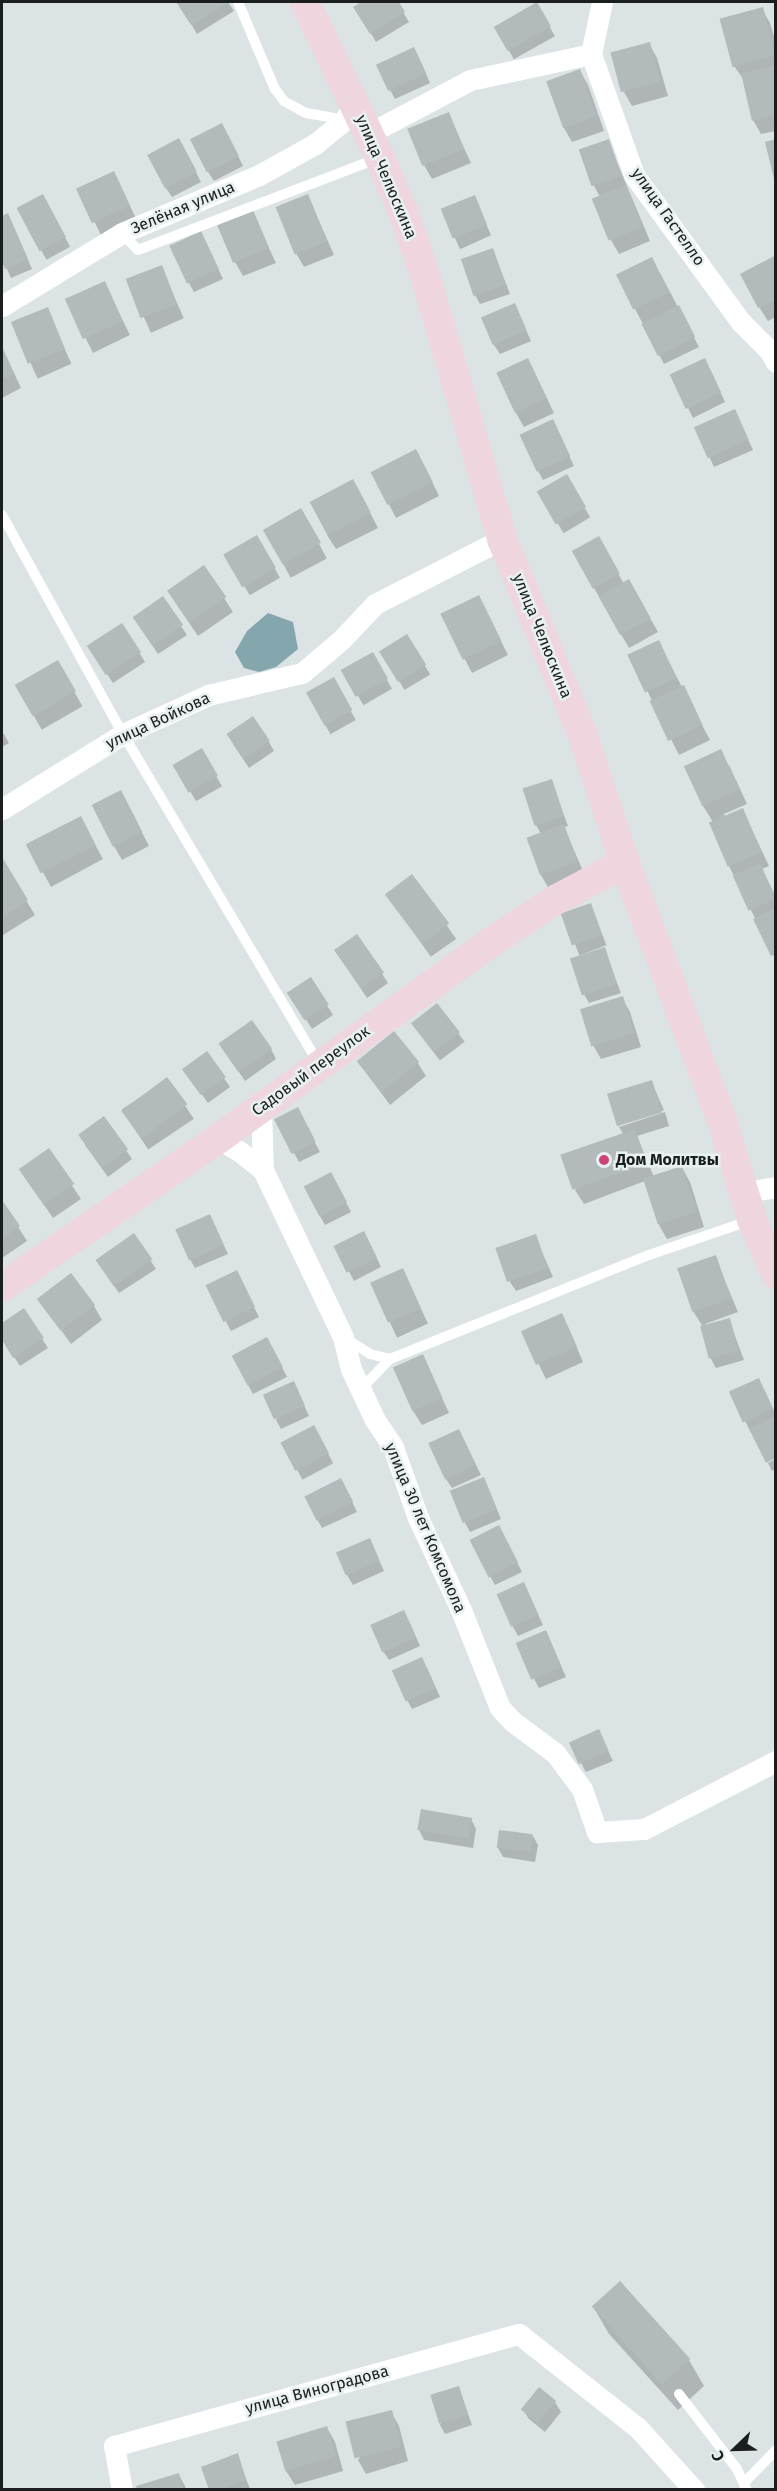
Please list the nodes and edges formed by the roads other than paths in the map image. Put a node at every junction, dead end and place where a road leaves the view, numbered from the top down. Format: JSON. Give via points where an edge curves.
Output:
{"nodes":[{"id":1,"x":238,"y":2,"type":"edge"},
{"id":2,"x":305,"y":2,"type":"edge"},
{"id":3,"x":602,"y":2,"type":"edge"},
{"id":4,"x":591,"y":54,"type":"junction"},
{"id":5,"x":362,"y":128,"type":"junction"},
{"id":6,"x":122,"y":233,"type":"junction"},
{"id":7,"x":2,"y":306,"type":"edge"},
{"id":8,"x":773,"y":350,"type":"edge"},
{"id":9,"x":2,"y":515,"type":"edge"},
{"id":10,"x":502,"y":539,"type":"junction"},
{"id":11,"x":123,"y":734,"type":"junction"},
{"id":12,"x":2,"y":809,"type":"edge"},
{"id":13,"x":625,"y":863,"type":"junction"},
{"id":14,"x":320,"y":1065,"type":"junction"},
{"id":15,"x":261,"y":1108,"type":"junction"},
{"id":16,"x":218,"y":1139,"type":"junction"},
{"id":17,"x":263,"y":1170,"type":"junction"},
{"id":18,"x":776,"y":1187,"type":"edge"},
{"id":19,"x":748,"y":1206,"type":"junction"},
{"id":20,"x":776,"y":1274,"type":"edge"},
{"id":21,"x":2,"y":1287,"type":"edge"},
{"id":22,"x":343,"y":1337,"type":"junction"},
{"id":23,"x":390,"y":1359,"type":"junction"},
{"id":24,"x":361,"y":1389,"type":"junction"},
{"id":25,"x":776,"y":1761,"type":"edge"},
{"id":26,"x":679,"y":2394,"type":"dead end"},
{"id":27,"x":776,"y":2450,"type":"edge"},
{"id":28,"x":746,"y":2486,"type":"edge"},
{"id":29,"x":123,"y":2490,"type":"edge"},
{"id":30,"x":693,"y":2490,"type":"edge"}],
"edges":[{"from":1,"to":5,"type":"lane","via":[[284,101],[306,113]]},
{"from":2,"to":5,"type":"street","name":"улица Челюскина"},
{"from":3,"to":4,"type":"street"},
{"from":4,"to":5,"type":"street","name":"Зелёная улица","via":[[470,80]]},
{"from":4,"to":8,"type":"street","name":"улица Гастелло","via":[[634,175],[740,321]]},
{"from":5,"to":6,"type":"street","name":"Зелёная улица","via":[[315,144],[260,175]]},
{"from":5,"to":6,"type":"lane","via":[[138,250]]},
{"from":5,"to":10,"type":"street","name":"улица Челюскина","via":[[425,275]]},
{"from":6,"to":7,"type":"street","name":"Зелёная улица"},
{"from":9,"to":11,"type":"lane"},
{"from":10,"to":11,"type":"street","name":"улица Войкова","via":[[375,604],[302,674],[208,695]]},
{"from":10,"to":13,"type":"street","name":"улица Челюскина","via":[[583,736]]},
{"from":11,"to":12,"type":"street","name":"улица Войкова"},
{"from":11,"to":14,"type":"lane"},
{"from":13,"to":14,"type":"street","name":"Садовый переулок","via":[[557,899],[488,944]]},
{"from":13,"to":19,"type":"street","name":"улица Челюскина","via":[[724,1127]]},
{"from":14,"to":15,"type":"street","name":"Садовый переулок"},
{"from":15,"to":16,"type":"street","name":"Садовый переулок"},
{"from":15,"to":17,"type":"street","name":"улица 30 лет Комсомола"},
{"from":16,"to":17,"type":"street","name":"улица 30 лет Комсомола"},
{"from":16,"to":21,"type":"street","name":"Садовый переулок"},
{"from":17,"to":22,"type":"street","name":"улица 30 лет Комсомола"},
{"from":18,"to":19,"type":"street"},
{"from":19,"to":20,"type":"street","name":"улица Челюскина"},
{"from":19,"to":23,"type":"lane","via":[[648,1255]]},
{"from":22,"to":23,"type":"lane","via":[[370,1354]]},
{"from":22,"to":24,"type":"street","name":"улица 30 лет Комсомола"},
{"from":23,"to":24,"type":"lane"},
{"from":24,"to":25,"type":"street","name":"улица 30 лет Комсомола","via":[[393,1447],[418,1518],[461,1610],[500,1708],[555,1753],[582,1789],[597,1832],[644,1829]]},
{"from":26,"to":28,"type":"lane","via":[[738,2469]]},
{"from":27,"to":28,"type":"lane"},
{"from":29,"to":30,"type":"street","name":"улица Виноградова","via":[[114,2446],[519,2334],[638,2428]]}]}
